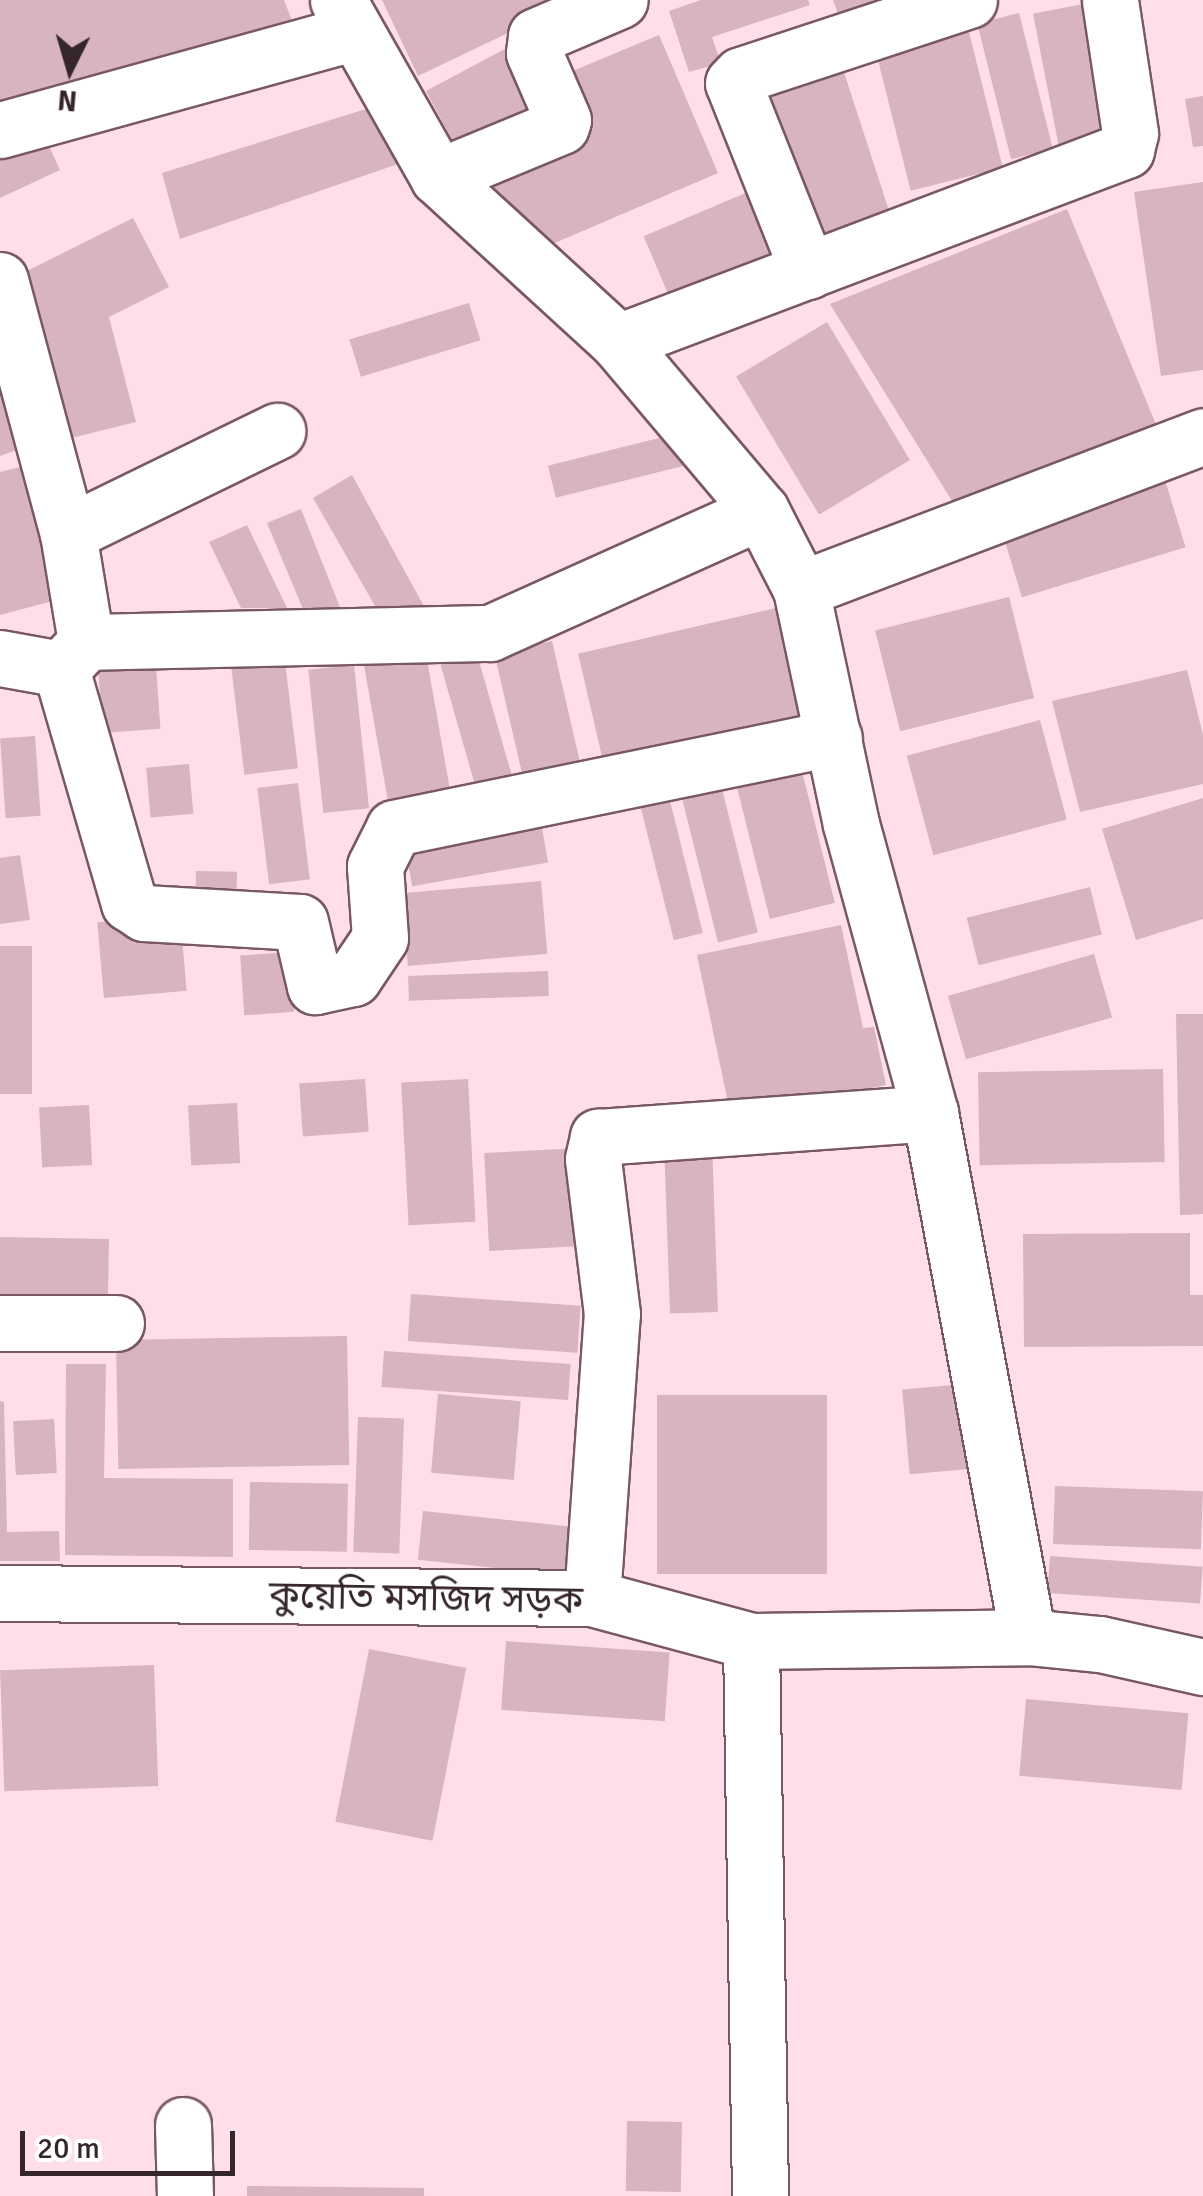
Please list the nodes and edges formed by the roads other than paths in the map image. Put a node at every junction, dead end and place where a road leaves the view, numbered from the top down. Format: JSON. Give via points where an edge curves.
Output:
{"nodes":[{"id":1,"x":620,"y":0,"type":"edge"},
{"id":2,"x":968,"y":0,"type":"edge"},
{"id":3,"x":1110,"y":0,"type":"edge"},
{"id":4,"x":347,"y":16,"type":"edge"},
{"id":5,"x":0,"y":130,"type":"edge"},
{"id":6,"x":438,"y":177,"type":"junction"},
{"id":7,"x":808,"y":272,"type":"junction"},
{"id":8,"x":0,"y":280,"type":"edge"},
{"id":9,"x":618,"y":342,"type":"junction"},
{"id":10,"x":277,"y":431,"type":"dead end"},
{"id":11,"x":1203,"y":436,"type":"edge"},
{"id":12,"x":761,"y":511,"type":"junction"},
{"id":13,"x":68,"y":533,"type":"junction"},
{"id":14,"x":802,"y":589,"type":"junction"},
{"id":15,"x":74,"y":656,"type":"junction"},
{"id":16,"x":0,"y":658,"type":"edge"},
{"id":17,"x":834,"y":738,"type":"junction"},
{"id":18,"x":930,"y":1113,"type":"junction"},
{"id":19,"x":0,"y":1323,"type":"edge"},
{"id":20,"x":116,"y":1323,"type":"dead end"},
{"id":21,"x":0,"y":1593,"type":"edge"},
{"id":22,"x":592,"y":1598,"type":"junction"},
{"id":23,"x":1028,"y":1637,"type":"junction"},
{"id":24,"x":751,"y":1642,"type":"junction"},
{"id":25,"x":1203,"y":1667,"type":"edge"},
{"id":26,"x":183,"y":2125,"type":"dead end"},
{"id":27,"x":184,"y":2196,"type":"edge"},
{"id":28,"x":760,"y":2196,"type":"edge"}],
"edges":[{"from":1,"to":6,"type":"street","via":[[536,36],[534,52],[562,126]]},
{"from":2,"to":7,"type":"street","via":[[734,83]]},
{"from":3,"to":7,"type":"street","via":[[1130,134],[1126,150]]},
{"from":4,"to":5,"type":"street"},
{"from":4,"to":6,"type":"street"},
{"from":6,"to":9,"type":"street"},
{"from":7,"to":9,"type":"street"},
{"from":8,"to":13,"type":"street"},
{"from":9,"to":12,"type":"street"},
{"from":10,"to":13,"type":"street"},
{"from":11,"to":14,"type":"street"},
{"from":12,"to":14,"type":"street"},
{"from":12,"to":15,"type":"street","via":[[490,633]]},
{"from":13,"to":15,"type":"street"},
{"from":14,"to":17,"type":"street"},
{"from":15,"to":16,"type":"street"},
{"from":15,"to":17,"type":"street","via":[[129,903],[144,913],[300,922],[314,986],[353,978],[380,938],[374,866],[394,828]]},
{"from":17,"to":18,"type":"street"},
{"from":18,"to":22,"type":"street","via":[[598,1137],[593,1159],[612,1314]]},
{"from":18,"to":23,"type":"street"},
{"from":19,"to":20,"type":"street"},
{"from":21,"to":22,"type":"street","name":"কুয়েতি মসজিদ সড়ক"},
{"from":22,"to":24,"type":"street","name":"কুয়েতি মসজিদ সড়ক"},
{"from":23,"to":24,"type":"street","name":"কুয়েতি মসজিদ সড়ক"},
{"from":23,"to":25,"type":"street","name":"কুয়েতি মসজিদ সড়ক","via":[[1100,1644]]},
{"from":24,"to":28,"type":"street"},
{"from":26,"to":27,"type":"street"}]}
